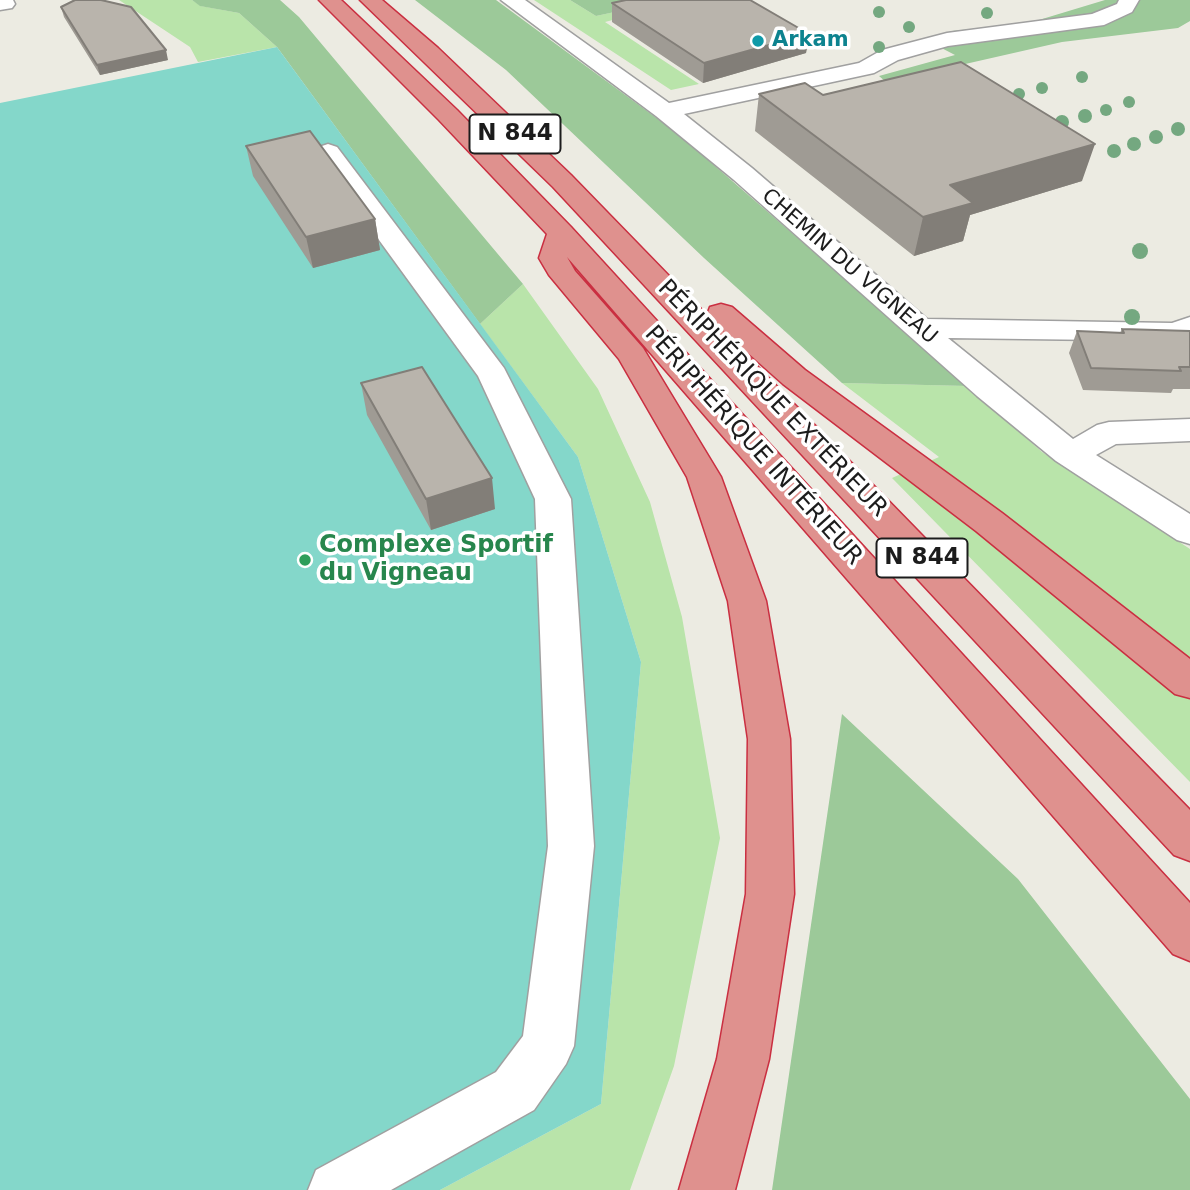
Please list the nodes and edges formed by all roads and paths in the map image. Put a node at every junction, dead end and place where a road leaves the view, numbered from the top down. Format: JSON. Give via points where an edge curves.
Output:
{"nodes":[{"id":1,"x":329,"y":0,"type":"edge"},
{"id":2,"x":370,"y":0,"type":"edge"},
{"id":3,"x":511,"y":0,"type":"edge"},
{"id":4,"x":1129,"y":0,"type":"edge"},
{"id":5,"x":665,"y":111,"type":"junction"},
{"id":6,"x":328,"y":152,"type":"edge"},
{"id":7,"x":561,"y":233,"type":"junction"},
{"id":8,"x":654,"y":275,"type":"junction"},
{"id":9,"x":1190,"y":326,"type":"edge"},
{"id":10,"x":918,"y":328,"type":"junction"},
{"id":11,"x":1190,"y":429,"type":"edge"},
{"id":12,"x":1071,"y":454,"type":"junction"},
{"id":13,"x":1190,"y":531,"type":"edge"},
{"id":14,"x":1190,"y":682,"type":"edge"},
{"id":15,"x":1190,"y":841,"type":"edge"},
{"id":16,"x":1190,"y":938,"type":"edge"},
{"id":17,"x":336,"y":1190,"type":"edge"},
{"id":18,"x":707,"y":1190,"type":"edge"}],
"edges":[{"from":1,"to":7,"type":"highway","name":"PÉRIPHÉRIQUE INTÉRIEUR","number":"N 844"},
{"from":2,"to":8,"type":"highway","name":"PÉRIPHÉRIQUE EXTÉRIEUR","number":"N 844","via":[[522,142]]},
{"from":3,"to":5,"type":"street","name":"CHEMIN DU VIGNEAU"},
{"from":4,"to":5,"type":"street","via":[[1125,8],[1097,20],[947,40],[890,55],[866,68]]},
{"from":5,"to":10,"type":"street","name":"CHEMIN DU VIGNEAU","via":[[805,226]]},
{"from":6,"to":17,"type":"street","via":[[493,375],[553,499],[571,846],[548,1046],[515,1091]]},
{"from":7,"to":16,"type":"highway","name":"PÉRIPHÉRIQUE INTÉRIEUR","number":"N 844"},
{"from":7,"to":18,"type":"highway","via":[[553,258],[632,355],[704,477],[747,601],[769,739],[770,894],[743,1059]]},
{"from":8,"to":14,"type":"highway","via":[[704,298],[794,377],[989,522]]},
{"from":8,"to":15,"type":"highway","name":"PÉRIPHÉRIQUE EXTÉRIEUR","number":"N 844"},
{"from":9,"to":10,"type":"street","via":[[1177,332]]},
{"from":10,"to":12,"type":"street","name":"CHEMIN DU VIGNEAU"},
{"from":11,"to":12,"type":"street","via":[[1110,433]]},
{"from":12,"to":13,"type":"street","name":"CHEMIN DU VIGNEAU"}]}
